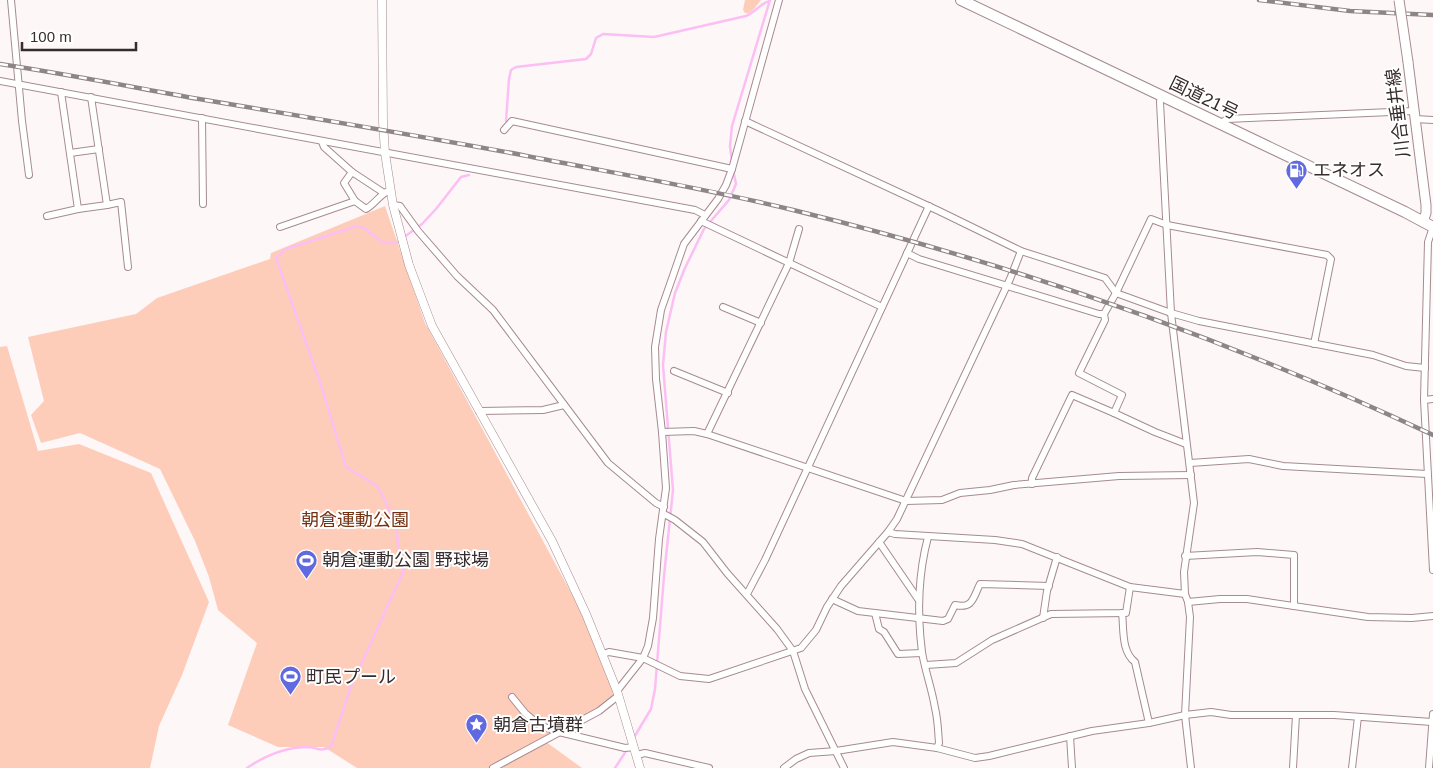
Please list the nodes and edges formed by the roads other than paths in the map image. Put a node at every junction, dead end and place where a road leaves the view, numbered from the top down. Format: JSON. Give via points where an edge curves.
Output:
{"nodes":[{"id":1,"x":12,"y":0,"type":"edge"},
{"id":2,"x":382,"y":0,"type":"edge"},
{"id":3,"x":778,"y":0,"type":"edge"},
{"id":4,"x":962,"y":0,"type":"edge"},
{"id":5,"x":1399,"y":0,"type":"edge"},
{"id":6,"x":0,"y":81,"type":"edge"},
{"id":7,"x":18,"y":85,"type":"junction"},
{"id":8,"x":61,"y":92,"type":"junction"},
{"id":9,"x":1161,"y":96,"type":"junction"},
{"id":10,"x":92,"y":98,"type":"junction"},
{"id":11,"x":1414,"y":115,"type":"junction"},
{"id":12,"x":202,"y":118,"type":"junction"},
{"id":13,"x":745,"y":120,"type":"junction"},
{"id":14,"x":1433,"y":120,"type":"edge"},
{"id":15,"x":1220,"y":124,"type":"junction"},
{"id":16,"x":504,"y":130,"type":"dead end"},
{"id":17,"x":322,"y":142,"type":"junction"},
{"id":18,"x":99,"y":149,"type":"junction"},
{"id":19,"x":70,"y":153,"type":"junction"},
{"id":20,"x":385,"y":153,"type":"junction"},
{"id":21,"x":732,"y":169,"type":"junction"},
{"id":22,"x":352,"y":172,"type":"junction"},
{"id":23,"x":29,"y":175,"type":"dead end"},
{"id":24,"x":387,"y":192,"type":"junction"},
{"id":25,"x":355,"y":201,"type":"junction"},
{"id":26,"x":203,"y":204,"type":"dead end"},
{"id":27,"x":107,"y":205,"type":"junction"},
{"id":28,"x":393,"y":205,"type":"junction"},
{"id":29,"x":929,"y":206,"type":"junction"},
{"id":30,"x":78,"y":209,"type":"junction"},
{"id":31,"x":47,"y":216,"type":"dead end"},
{"id":32,"x":703,"y":218,"type":"junction"},
{"id":33,"x":1423,"y":222,"type":"junction"},
{"id":34,"x":1167,"y":225,"type":"junction"},
{"id":35,"x":280,"y":227,"type":"dead end"},
{"id":36,"x":1433,"y":227,"type":"edge"},
{"id":37,"x":799,"y":229,"type":"dead end"},
{"id":38,"x":1021,"y":251,"type":"junction"},
{"id":39,"x":907,"y":253,"type":"junction"},
{"id":40,"x":789,"y":263,"type":"junction"},
{"id":41,"x":128,"y":266,"type":"dead end"},
{"id":42,"x":1007,"y":286,"type":"junction"},
{"id":43,"x":1116,"y":293,"type":"junction"},
{"id":44,"x":724,"y":307,"type":"dead end"},
{"id":45,"x":882,"y":307,"type":"junction"},
{"id":46,"x":1171,"y":313,"type":"junction"},
{"id":47,"x":1104,"y":314,"type":"junction"},
{"id":48,"x":761,"y":323,"type":"junction"},
{"id":49,"x":1314,"y":344,"type":"junction"},
{"id":50,"x":1425,"y":368,"type":"junction"},
{"id":51,"x":674,"y":371,"type":"dead end"},
{"id":52,"x":728,"y":393,"type":"junction"},
{"id":53,"x":1433,"y":399,"type":"edge"},
{"id":54,"x":1424,"y":400,"type":"junction"},
{"id":55,"x":564,"y":406,"type":"junction"},
{"id":56,"x":478,"y":411,"type":"junction"},
{"id":57,"x":1114,"y":414,"type":"junction"},
{"id":58,"x":663,"y":432,"type":"junction"},
{"id":59,"x":707,"y":434,"type":"junction"},
{"id":60,"x":1186,"y":444,"type":"junction"},
{"id":61,"x":1190,"y":463,"type":"junction"},
{"id":62,"x":807,"y":469,"type":"junction"},
{"id":63,"x":1427,"y":474,"type":"junction"},
{"id":64,"x":1191,"y":475,"type":"junction"},
{"id":65,"x":1032,"y":484,"type":"junction"},
{"id":66,"x":906,"y":501,"type":"junction"},
{"id":67,"x":664,"y":507,"type":"junction"},
{"id":68,"x":664,"y":515,"type":"junction"},
{"id":69,"x":888,"y":532,"type":"junction"},
{"id":70,"x":928,"y":537,"type":"junction"},
{"id":71,"x":879,"y":542,"type":"junction"},
{"id":72,"x":1185,"y":556,"type":"junction"},
{"id":73,"x":1057,"y":557,"type":"junction"},
{"id":74,"x":1433,"y":570,"type":"edge"},
{"id":75,"x":1048,"y":586,"type":"junction"},
{"id":76,"x":1130,"y":587,"type":"junction"},
{"id":77,"x":747,"y":594,"type":"junction"},
{"id":78,"x":1185,"y":594,"type":"junction"},
{"id":79,"x":832,"y":599,"type":"junction"},
{"id":80,"x":918,"y":599,"type":"junction"},
{"id":81,"x":1188,"y":602,"type":"junction"},
{"id":82,"x":1294,"y":606,"type":"junction"},
{"id":83,"x":875,"y":613,"type":"junction"},
{"id":84,"x":1122,"y":613,"type":"junction"},
{"id":85,"x":1433,"y":616,"type":"edge"},
{"id":86,"x":919,"y":618,"type":"junction"},
{"id":87,"x":1043,"y":618,"type":"junction"},
{"id":88,"x":793,"y":651,"type":"junction"},
{"id":89,"x":922,"y":652,"type":"junction"},
{"id":90,"x":603,"y":654,"type":"junction"},
{"id":91,"x":643,"y":658,"type":"junction"},
{"id":92,"x":926,"y":666,"type":"junction"},
{"id":93,"x":617,"y":693,"type":"junction"},
{"id":94,"x":512,"y":697,"type":"dead end"},
{"id":95,"x":1433,"y":714,"type":"edge"},
{"id":96,"x":1185,"y":715,"type":"junction"},
{"id":97,"x":1296,"y":715,"type":"junction"},
{"id":98,"x":1358,"y":717,"type":"junction"},
{"id":99,"x":1432,"y":722,"type":"edge"},
{"id":100,"x":1148,"y":723,"type":"junction"},
{"id":101,"x":559,"y":732,"type":"junction"},
{"id":102,"x":1070,"y":736,"type":"junction"},
{"id":103,"x":937,"y":748,"type":"junction"},
{"id":104,"x":636,"y":751,"type":"junction"},
{"id":105,"x":836,"y":751,"type":"junction"},
{"id":106,"x":704,"y":767,"type":"edge"},
{"id":107,"x":1431,"y":767,"type":"edge"},
{"id":108,"x":493,"y":768,"type":"edge"},
{"id":109,"x":640,"y":768,"type":"edge"},
{"id":110,"x":784,"y":768,"type":"edge"},
{"id":111,"x":844,"y":768,"type":"edge"},
{"id":112,"x":1072,"y":768,"type":"edge"},
{"id":113,"x":1191,"y":768,"type":"edge"},
{"id":114,"x":1293,"y":768,"type":"edge"},
{"id":115,"x":1352,"y":768,"type":"edge"}],
"edges":[{"from":1,"to":7,"type":"street"},
{"from":2,"to":20,"type":"street"},
{"from":3,"to":13,"type":"street"},
{"from":4,"to":9,"type":"highway","name":"国道21号"},
{"from":5,"to":11,"type":"main road","name":"川合垂井線","bridge":true},
{"from":6,"to":7,"type":"street"},
{"from":7,"to":8,"type":"street"},
{"from":7,"to":23,"type":"street"},
{"from":8,"to":10,"type":"street"},
{"from":8,"to":19,"type":"street"},
{"from":9,"to":15,"type":"highway","name":"国道21号"},
{"from":9,"to":34,"type":"street"},
{"from":10,"to":12,"type":"street"},
{"from":10,"to":18,"type":"street"},
{"from":11,"to":14,"type":"street"},
{"from":11,"to":15,"type":"street","via":[[1227,119]]},
{"from":11,"to":33,"type":"main road","name":"川合垂井線","via":[[1426,206]]},
{"from":12,"to":17,"type":"street"},
{"from":12,"to":26,"type":"street"},
{"from":13,"to":21,"type":"street"},
{"from":13,"to":29,"type":"street"},
{"from":15,"to":33,"type":"highway","name":"国道21号"},
{"from":16,"to":21,"type":"street","via":[[512,121]]},
{"from":17,"to":20,"type":"street"},
{"from":17,"to":22,"type":"street"},
{"from":18,"to":19,"type":"street"},
{"from":18,"to":27,"type":"street"},
{"from":19,"to":30,"type":"street"},
{"from":20,"to":24,"type":"street"},
{"from":20,"to":32,"type":"street","via":[[695,210]]},
{"from":21,"to":32,"type":"street","via":[[718,199]]},
{"from":22,"to":24,"type":"street"},
{"from":22,"to":25,"type":"street","via":[[344,183]]},
{"from":24,"to":25,"type":"street","via":[[366,209]]},
{"from":24,"to":28,"type":"street"},
{"from":25,"to":35,"type":"street"},
{"from":27,"to":30,"type":"street"},
{"from":27,"to":41,"type":"street","via":[[121,202]]},
{"from":28,"to":55,"type":"street","via":[[400,206],[457,276],[493,310]]},
{"from":28,"to":56,"type":"street","via":[[424,309]]},
{"from":29,"to":38,"type":"street"},
{"from":29,"to":39,"type":"street"},
{"from":30,"to":31,"type":"street"},
{"from":32,"to":40,"type":"street"},
{"from":32,"to":58,"type":"street","via":[[684,244],[656,330],[656,379]]},
{"from":33,"to":36,"type":"highway","name":"国道21号"},
{"from":34,"to":43,"type":"street","via":[[1151,219]]},
{"from":34,"to":46,"type":"street"},
{"from":34,"to":49,"type":"street","via":[[1331,258]]},
{"from":36,"to":50,"type":"street","via":[[1428,242]]},
{"from":37,"to":40,"type":"street"},
{"from":38,"to":42,"type":"street"},
{"from":38,"to":43,"type":"street","via":[[1105,278]]},
{"from":39,"to":42,"type":"street"},
{"from":39,"to":45,"type":"street"},
{"from":40,"to":45,"type":"street"},
{"from":40,"to":48,"type":"street"},
{"from":42,"to":47,"type":"street"},
{"from":42,"to":66,"type":"street"},
{"from":43,"to":46,"type":"street"},
{"from":43,"to":47,"type":"street"},
{"from":44,"to":48,"type":"street"},
{"from":45,"to":62,"type":"street"},
{"from":46,"to":49,"type":"street"},
{"from":46,"to":60,"type":"street"},
{"from":47,"to":57,"type":"street","via":[[1105,320],[1080,373],[1122,396]]},
{"from":48,"to":52,"type":"street"},
{"from":49,"to":50,"type":"street"},
{"from":50,"to":54,"type":"street"},
{"from":51,"to":52,"type":"street"},
{"from":52,"to":59,"type":"street"},
{"from":53,"to":54,"type":"street"},
{"from":54,"to":63,"type":"street"},
{"from":55,"to":56,"type":"street","via":[[543,410]]},
{"from":55,"to":67,"type":"street","via":[[608,463],[656,504]]},
{"from":56,"to":90,"type":"street","via":[[552,541]]},
{"from":57,"to":60,"type":"street"},
{"from":57,"to":65,"type":"street","via":[[1072,395]]},
{"from":58,"to":59,"type":"street"},
{"from":58,"to":67,"type":"street"},
{"from":59,"to":62,"type":"street"},
{"from":60,"to":61,"type":"street"},
{"from":61,"to":63,"type":"street","via":[[1249,460],[1283,466]]},
{"from":61,"to":64,"type":"street"},
{"from":62,"to":66,"type":"street"},
{"from":62,"to":77,"type":"street"},
{"from":63,"to":74,"type":"street"},
{"from":64,"to":65,"type":"street","via":[[1120,476]]},
{"from":64,"to":72,"type":"street","via":[[1194,503]]},
{"from":65,"to":66,"type":"street","via":[[960,492],[942,500]]},
{"from":66,"to":69,"type":"street"},
{"from":67,"to":68,"type":"street"},
{"from":68,"to":77,"type":"street","via":[[703,542]]},
{"from":68,"to":91,"type":"street","via":[[653,618]]},
{"from":69,"to":70,"type":"street"},
{"from":69,"to":71,"type":"street"},
{"from":70,"to":73,"type":"street","via":[[1022,544]]},
{"from":70,"to":80,"type":"street"},
{"from":71,"to":79,"type":"street"},
{"from":71,"to":80,"type":"street"},
{"from":72,"to":78,"type":"street"},
{"from":72,"to":82,"type":"street","via":[[1258,552],[1294,555]]},
{"from":73,"to":75,"type":"street"},
{"from":73,"to":76,"type":"street"},
{"from":75,"to":86,"type":"street","via":[[980,584],[970,604],[965,607],[955,605],[948,619]]},
{"from":75,"to":87,"type":"street"},
{"from":76,"to":78,"type":"street"},
{"from":76,"to":84,"type":"street","via":[[1126,613]]},
{"from":77,"to":88,"type":"street"},
{"from":78,"to":81,"type":"street"},
{"from":79,"to":83,"type":"street","via":[[858,611]]},
{"from":79,"to":88,"type":"street","via":[[816,630],[801,648]]},
{"from":80,"to":86,"type":"street"},
{"from":81,"to":82,"type":"street","via":[[1247,599]]},
{"from":81,"to":96,"type":"street"},
{"from":82,"to":85,"type":"street","via":[[1368,617]]},
{"from":83,"to":86,"type":"street"},
{"from":83,"to":89,"type":"street","via":[[879,629],[898,654]]},
{"from":84,"to":87,"type":"street","via":[[1051,614]]},
{"from":84,"to":100,"type":"street","via":[[1126,649],[1128,657],[1135,662]]},
{"from":86,"to":89,"type":"street"},
{"from":87,"to":92,"type":"street","via":[[992,640],[956,663]]},
{"from":88,"to":91,"type":"street","via":[[709,679],[680,676]]},
{"from":88,"to":105,"type":"street","via":[[805,689]]},
{"from":89,"to":92,"type":"street"},
{"from":90,"to":91,"type":"street","via":[[609,652]]},
{"from":90,"to":93,"type":"street"},
{"from":91,"to":93,"type":"street"},
{"from":92,"to":103,"type":"street","via":[[936,710]]},
{"from":93,"to":101,"type":"street","via":[[599,712]]},
{"from":93,"to":104,"type":"street"},
{"from":94,"to":101,"type":"street","via":[[540,725]]},
{"from":95,"to":99,"type":"street"},
{"from":96,"to":97,"type":"street","via":[[1211,712]]},
{"from":96,"to":100,"type":"street"},
{"from":96,"to":113,"type":"street"},
{"from":97,"to":98,"type":"street"},
{"from":97,"to":114,"type":"street"},
{"from":98,"to":99,"type":"street"},
{"from":98,"to":115,"type":"street"},
{"from":99,"to":107,"type":"street"},
{"from":100,"to":102,"type":"street"},
{"from":101,"to":104,"type":"street"},
{"from":101,"to":108,"type":"street"},
{"from":102,"to":103,"type":"street","via":[[975,758]]},
{"from":102,"to":112,"type":"street"},
{"from":103,"to":105,"type":"street","via":[[893,742]]},
{"from":104,"to":106,"type":"street"},
{"from":104,"to":109,"type":"street"},
{"from":105,"to":110,"type":"street","via":[[809,753]]},
{"from":105,"to":111,"type":"street"}]}
